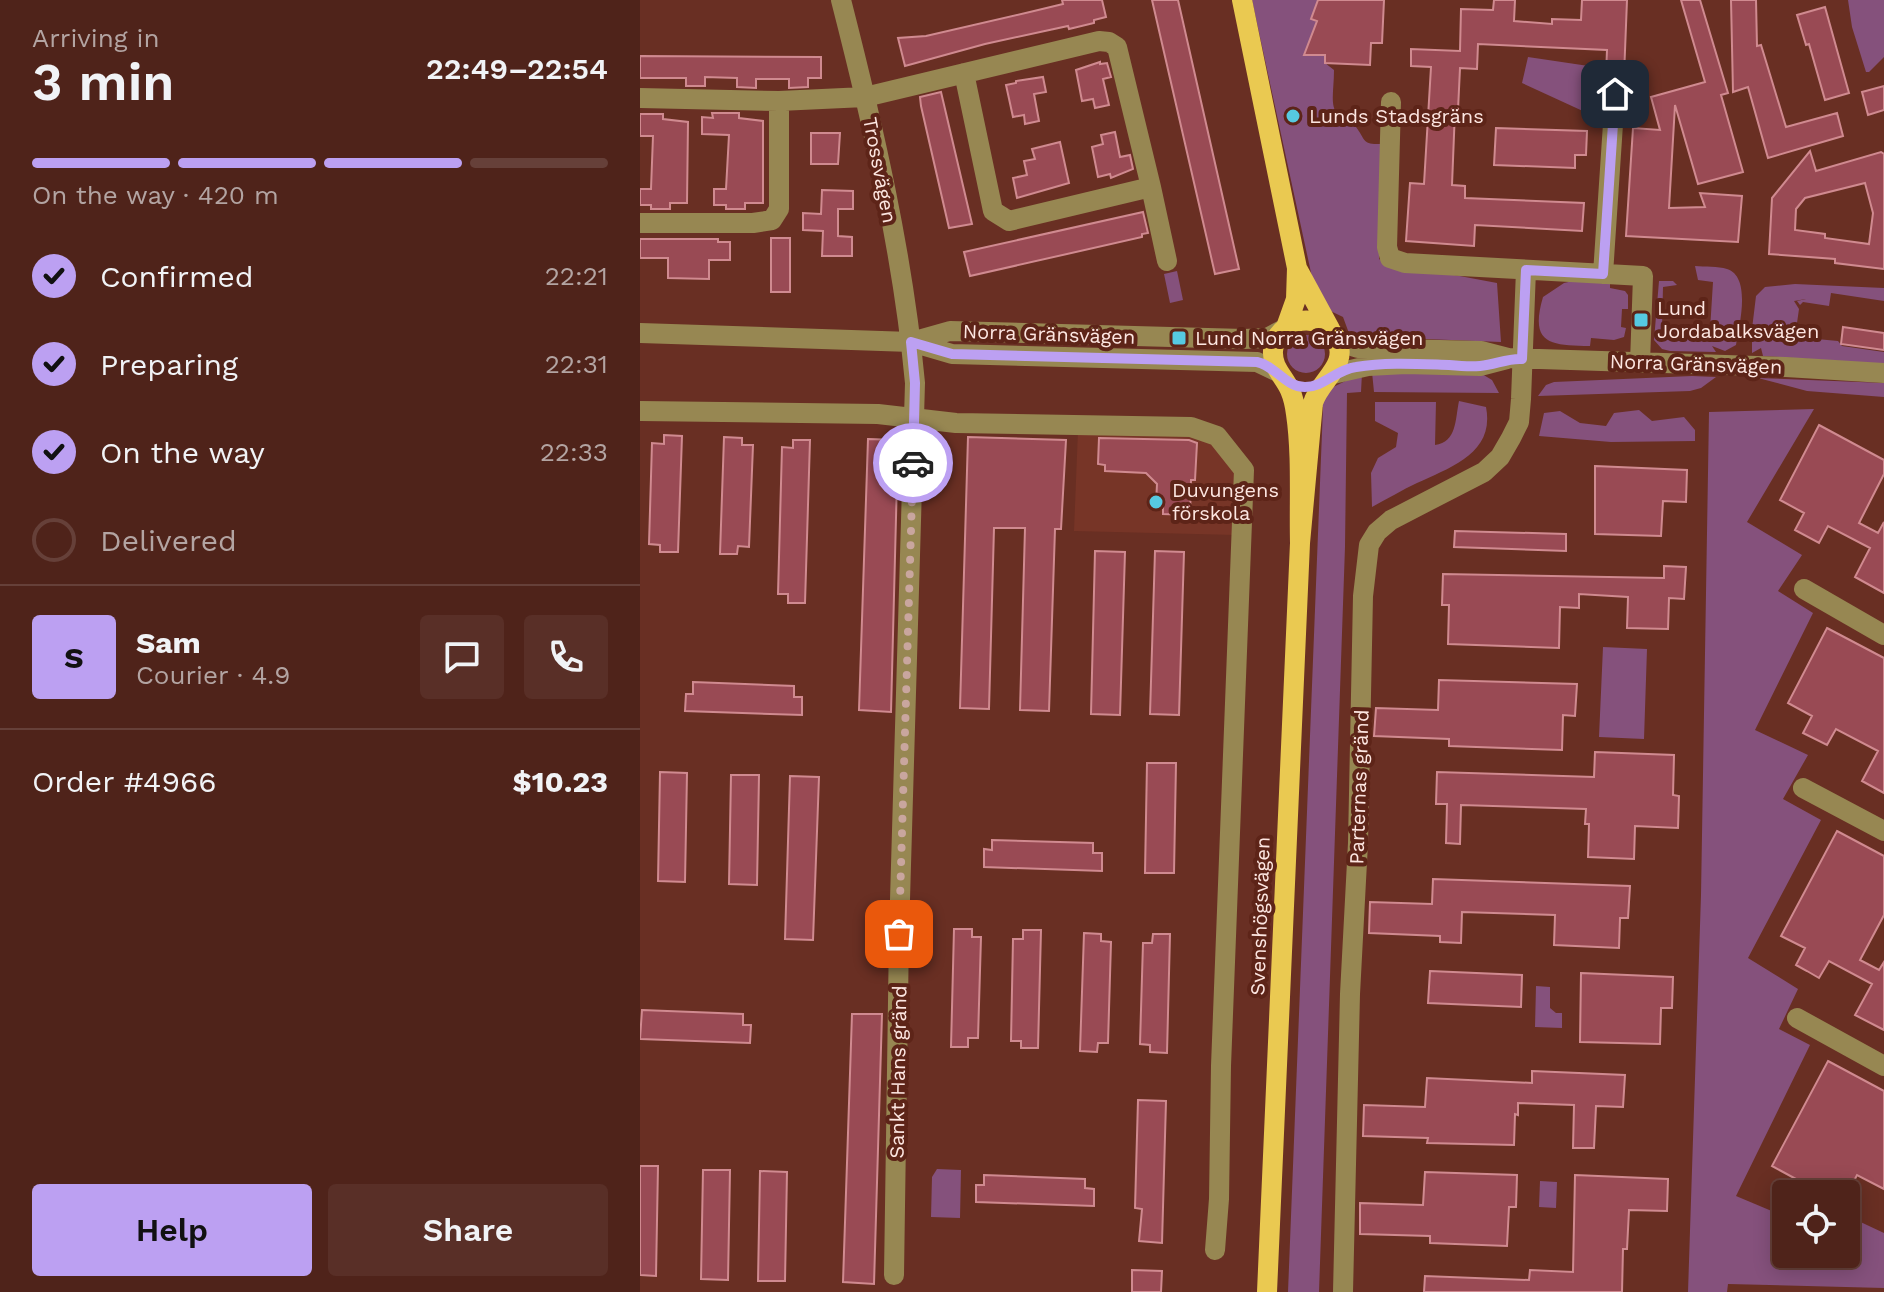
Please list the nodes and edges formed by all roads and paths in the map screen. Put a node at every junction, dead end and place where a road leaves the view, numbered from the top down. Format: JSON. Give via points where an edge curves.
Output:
{"nodes":[{"id":1,"x":841,"y":0,"type":"edge"},
{"id":2,"x":1242,"y":0,"type":"edge"},
{"id":3,"x":964,"y":73,"type":"junction"},
{"id":4,"x":1615,"y":94,"type":"dead end"},
{"id":5,"x":865,"y":97,"type":"junction"},
{"id":6,"x":640,"y":98,"type":"edge"},
{"id":7,"x":779,"y":101,"type":"junction"},
{"id":8,"x":1391,"y":102,"type":"dead end"},
{"id":9,"x":1151,"y":187,"type":"junction"},
{"id":10,"x":640,"y":223,"type":"edge"},
{"id":11,"x":1167,"y":261,"type":"dead end"},
{"id":12,"x":1297,"y":268,"type":"junction"},
{"id":13,"x":1526,"y":270,"type":"junction"},
{"id":14,"x":1603,"y":274,"type":"junction"},
{"id":15,"x":1284,"y":329,"type":"junction"},
{"id":16,"x":640,"y":333,"type":"edge"},
{"id":17,"x":1333,"y":334,"type":"junction"},
{"id":18,"x":911,"y":342,"type":"junction"},
{"id":19,"x":1515,"y":359,"type":"junction"},
{"id":20,"x":1640,"y":363,"type":"junction"},
{"id":21,"x":1884,"y":373,"type":"edge"},
{"id":22,"x":1282,"y":376,"type":"junction"},
{"id":23,"x":1329,"y":378,"type":"junction"},
{"id":24,"x":640,"y":411,"type":"edge"},
{"id":25,"x":913,"y":419,"type":"junction"},
{"id":26,"x":1300,"y":543,"type":"junction"},
{"id":27,"x":1804,"y":589,"type":"dead end"},
{"id":28,"x":1884,"y":635,"type":"edge"},
{"id":29,"x":1803,"y":788,"type":"dead end"},
{"id":30,"x":1884,"y":831,"type":"edge"},
{"id":31,"x":1797,"y":1018,"type":"dead end"},
{"id":32,"x":1884,"y":1066,"type":"edge"},
{"id":33,"x":1215,"y":1250,"type":"dead end"},
{"id":34,"x":894,"y":1275,"type":"dead end"},
{"id":35,"x":1267,"y":1292,"type":"edge"},
{"id":36,"x":1343,"y":1292,"type":"edge"}],
"edges":[{"from":1,"to":5,"type":"street","name":"Trossvägen"},
{"from":2,"to":12,"type":"main road","name":"Svenshögsvägen"},
{"from":3,"to":5,"type":"street"},
{"from":3,"to":9,"type":"street","via":[[1109,42],[1117,47]]},
{"from":3,"to":9,"type":"street","via":[[993,211],[999,217],[1009,221]]},
{"from":4,"to":14,"type":"street"},
{"from":5,"to":7,"type":"street"},
{"from":5,"to":18,"type":"street","name":"Trossvägen"},
{"from":6,"to":7,"type":"street"},
{"from":7,"to":10,"type":"street","via":[[779,209],[772,220]]},
{"from":8,"to":13,"type":"street","via":[[1390,258]]},
{"from":9,"to":11,"type":"street"},
{"from":12,"to":15,"type":"main road","name":"Svenshögsvägen","via":[[1296,299]]},
{"from":12,"to":17,"type":"main road","name":"Svenshögsvägen"},
{"from":13,"to":14,"type":"street"},
{"from":13,"to":19,"type":"street","name":"Parternas gränd"},
{"from":14,"to":20,"type":"street","via":[[1643,276]]},
{"from":15,"to":17,"type":"main road","via":[[1313,321]]},
{"from":15,"to":18,"type":"street","name":"Norra Gränsvägen","via":[[1267,338],[1244,339],[950,331]]},
{"from":15,"to":22,"type":"main road","name":"Svenshögsvägen","via":[[1273,350]]},
{"from":16,"to":18,"type":"street","name":"Norra Gränsvägen"},
{"from":17,"to":19,"type":"street","name":"Norra Gränsvägen","via":[[1358,348],[1481,351]]},
{"from":17,"to":23,"type":"main road","name":"Svenshögsvägen","via":[[1340,354]]},
{"from":18,"to":22,"type":"street","name":"Norra Gränsvägen","via":[[952,354],[1257,362]]},
{"from":18,"to":25,"type":"street","name":"Sankt Hans gränd"},
{"from":19,"to":20,"type":"street","name":"Norra Gränsvägen"},
{"from":19,"to":23,"type":"street","name":"Norra Gränsvägen","via":[[1480,366],[1368,366]]},
{"from":19,"to":36,"type":"street","name":"Parternas gränd","via":[[1519,422],[1500,457],[1484,472],[1391,520],[1369,545],[1363,596]]},
{"from":20,"to":21,"type":"street","name":"Norra Gränsvägen"},
{"from":22,"to":23,"type":"main road","via":[[1304,387]]},
{"from":22,"to":26,"type":"main road","name":"Svenshögsvägen","via":[[1296,417]]},
{"from":23,"to":26,"type":"main road","name":"Svenshögsvägen","via":[[1313,403]]},
{"from":24,"to":25,"type":"street"},
{"from":25,"to":33,"type":"street","via":[[1191,427],[1217,436],[1244,470]]},
{"from":25,"to":34,"type":"street","name":"Sankt Hans gränd"},
{"from":26,"to":35,"type":"main road","name":"Svenshögsvägen"},
{"from":27,"to":28,"type":"street"},
{"from":29,"to":30,"type":"street"},
{"from":31,"to":32,"type":"street"}]}
